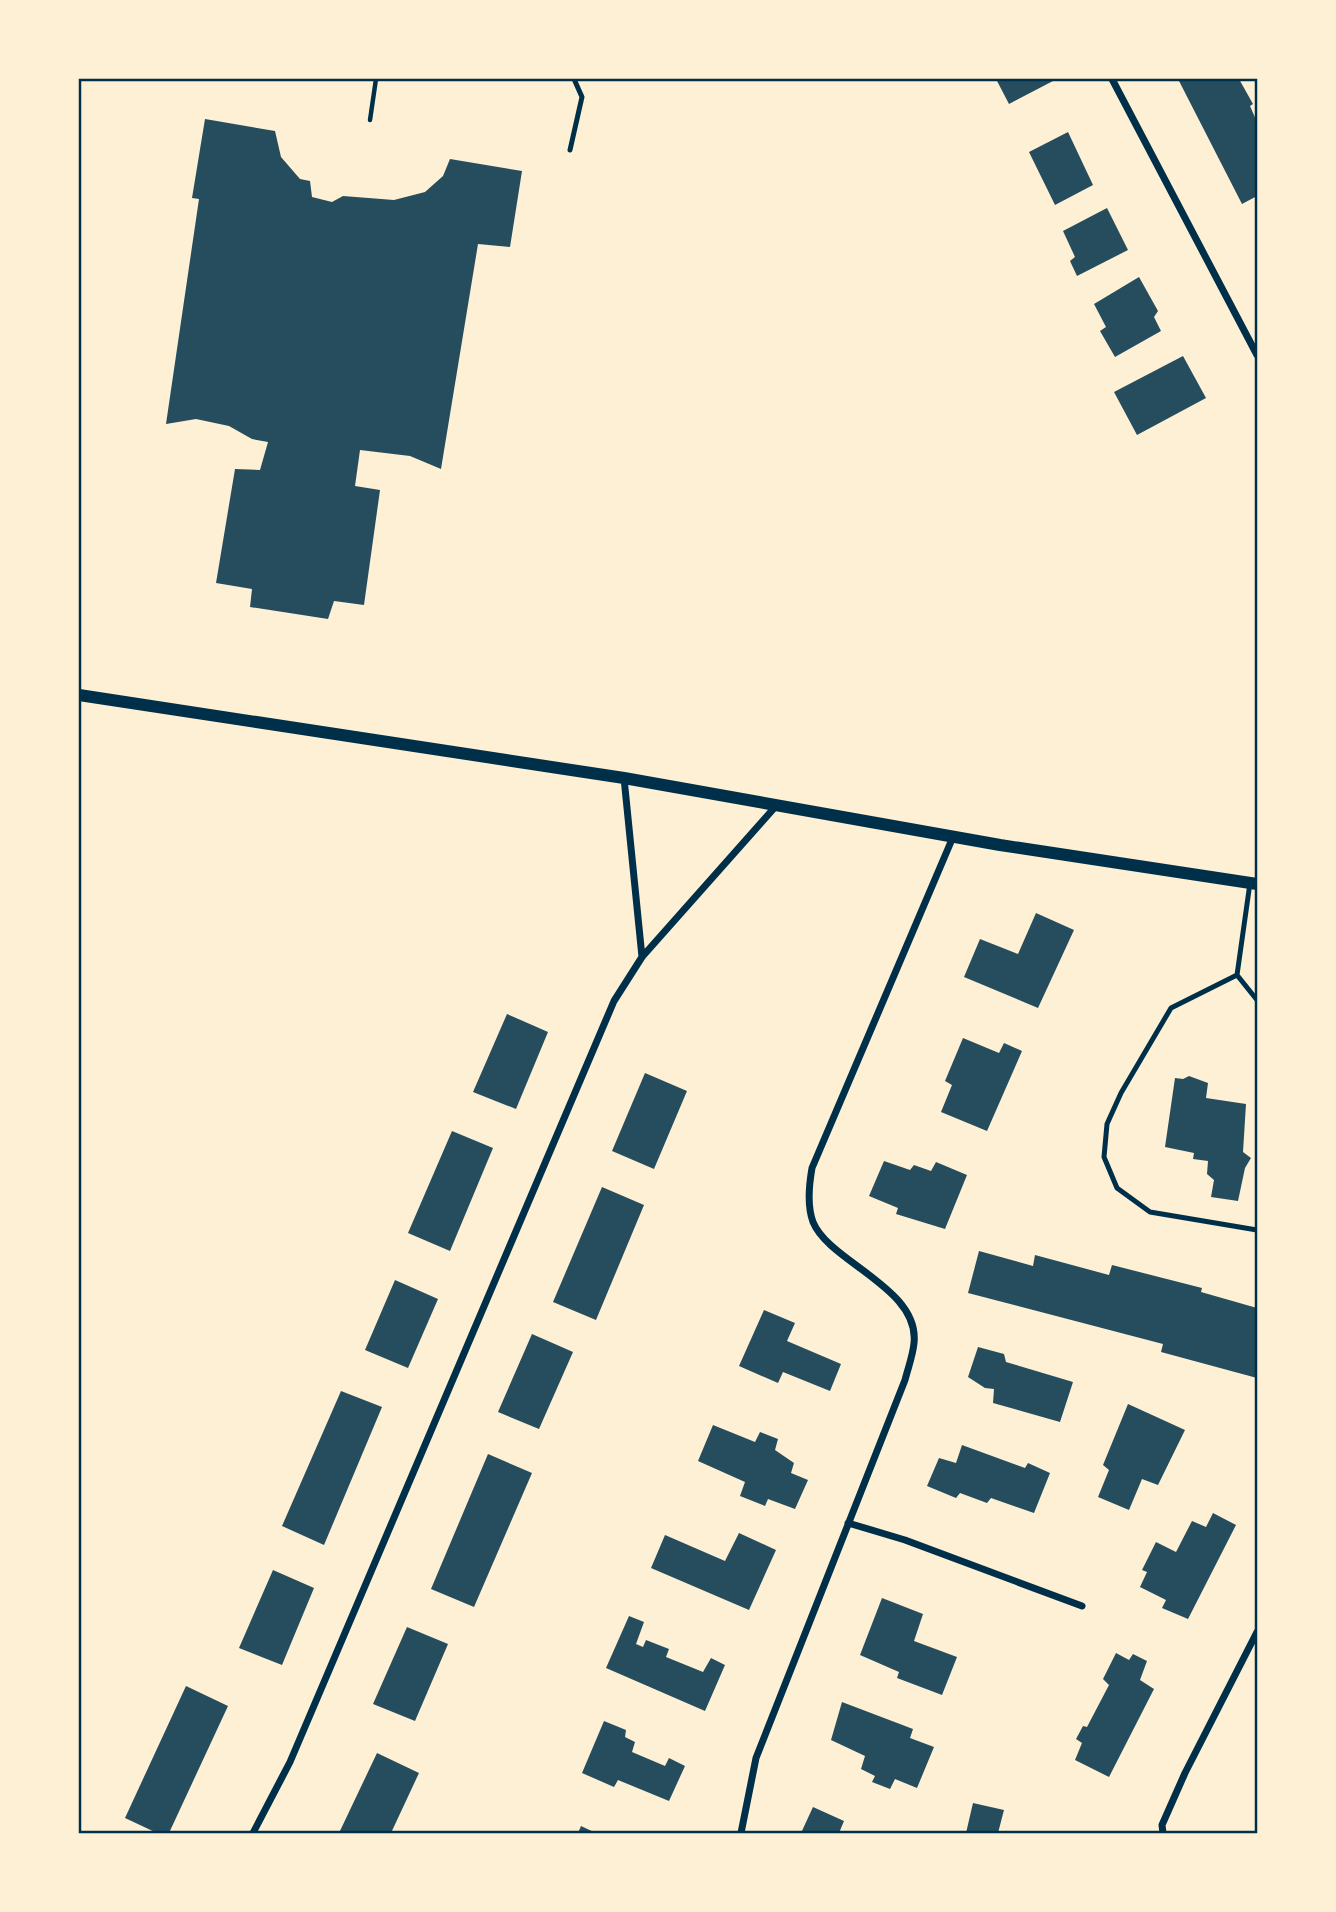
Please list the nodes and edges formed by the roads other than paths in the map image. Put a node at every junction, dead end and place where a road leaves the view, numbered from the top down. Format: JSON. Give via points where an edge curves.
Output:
{"nodes":[{"id":1,"x":574,"y":79,"type":"edge"},
{"id":2,"x":1112,"y":79,"type":"edge"},
{"id":3,"x":570,"y":150,"type":"dead end"},
{"id":4,"x":1257,"y":355,"type":"edge"},
{"id":5,"x":79,"y":695,"type":"edge"},
{"id":6,"x":624,"y":778,"type":"junction"},
{"id":7,"x":776,"y":806,"type":"junction"},
{"id":8,"x":953,"y":836,"type":"junction"},
{"id":9,"x":1254,"y":884,"type":"edge"},
{"id":10,"x":642,"y":957,"type":"junction"},
{"id":11,"x":1237,"y":975,"type":"junction"},
{"id":12,"x":1257,"y":1000,"type":"edge"},
{"id":13,"x":1257,"y":1230,"type":"edge"},
{"id":14,"x":848,"y":1523,"type":"junction"},
{"id":15,"x":1082,"y":1606,"type":"dead end"},
{"id":16,"x":1257,"y":1632,"type":"edge"},
{"id":17,"x":253,"y":1833,"type":"edge"},
{"id":18,"x":741,"y":1833,"type":"edge"},
{"id":19,"x":1163,"y":1833,"type":"edge"}],
"edges":[{"from":1,"to":3,"type":"lane","via":[[582,97]]},
{"from":2,"to":4,"type":"street"},
{"from":5,"to":6,"type":"street"},
{"from":6,"to":7,"type":"street"},
{"from":6,"to":10,"type":"street"},
{"from":7,"to":8,"type":"street"},
{"from":7,"to":10,"type":"street"},
{"from":8,"to":9,"type":"street"},
{"from":8,"to":14,"type":"street","via":[[812,1168],[813,1223],[837,1249],[889,1289],[909,1317],[915,1341],[905,1380]]},
{"from":9,"to":11,"type":"lane"},
{"from":10,"to":17,"type":"street","via":[[614,1001],[290,1762]]},
{"from":11,"to":12,"type":"lane"},
{"from":11,"to":13,"type":"lane","via":[[1171,1008],[1107,1124],[1104,1157],[1117,1188],[1150,1212]]},
{"from":14,"to":15,"type":"street"},
{"from":14,"to":18,"type":"street","via":[[757,1758]]},
{"from":16,"to":19,"type":"street","via":[[1185,1773]]}]}
